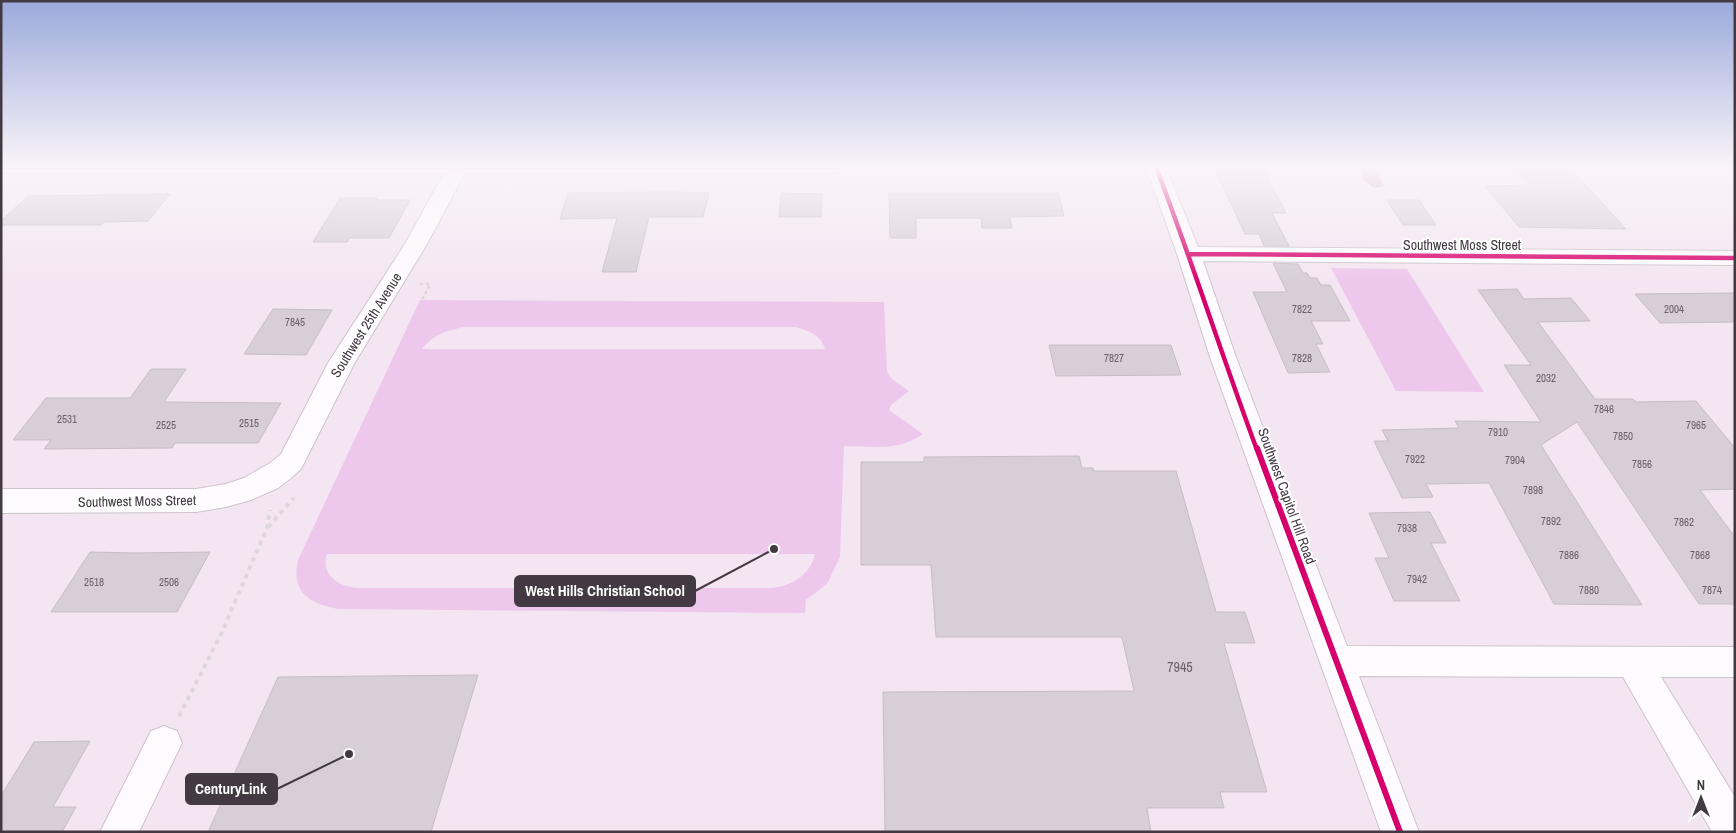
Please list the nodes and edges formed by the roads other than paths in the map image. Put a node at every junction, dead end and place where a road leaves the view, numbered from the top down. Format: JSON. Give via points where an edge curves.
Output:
{"nodes":[{"id":1,"x":436,"y":206,"type":"edge"},
{"id":2,"x":1171,"y":206,"type":"edge"},
{"id":3,"x":1189,"y":254,"type":"junction"},
{"id":4,"x":1735,"y":258,"type":"edge"},
{"id":5,"x":270,"y":479,"type":"joint"},
{"id":6,"x":1,"y":501,"type":"edge"},
{"id":7,"x":1336,"y":661,"type":"junction"},
{"id":8,"x":1633,"y":662,"type":"junction"},
{"id":9,"x":1735,"y":662,"type":"edge"},
{"id":10,"x":164,"y":744,"type":"road end"},
{"id":11,"x":119,"y":832,"type":"edge"},
{"id":12,"x":1400,"y":832,"type":"edge"},
{"id":13,"x":1734,"y":832,"type":"edge"}],
"edges":[{"from":1,"to":5,"type":"street","name":"Southwest 25th Avenue","via":[[341,363],[291,461]]},
{"from":2,"to":3,"type":"street","name":"Southwest Capitol Hill Road"},
{"from":3,"to":4,"type":"street","name":"Southwest Moss Street"},
{"from":3,"to":7,"type":"street","name":"Southwest Capitol Hill Road","via":[[1224,360]]},
{"from":5,"to":6,"type":"street","name":"Southwest Moss Street","via":[[209,500]]},
{"from":7,"to":8,"type":"street"},
{"from":7,"to":12,"type":"street","name":"Southwest Capitol Hill Road"},
{"from":8,"to":9,"type":"street"},
{"from":8,"to":13,"type":"street"},
{"from":10,"to":11,"type":"street"}]}
